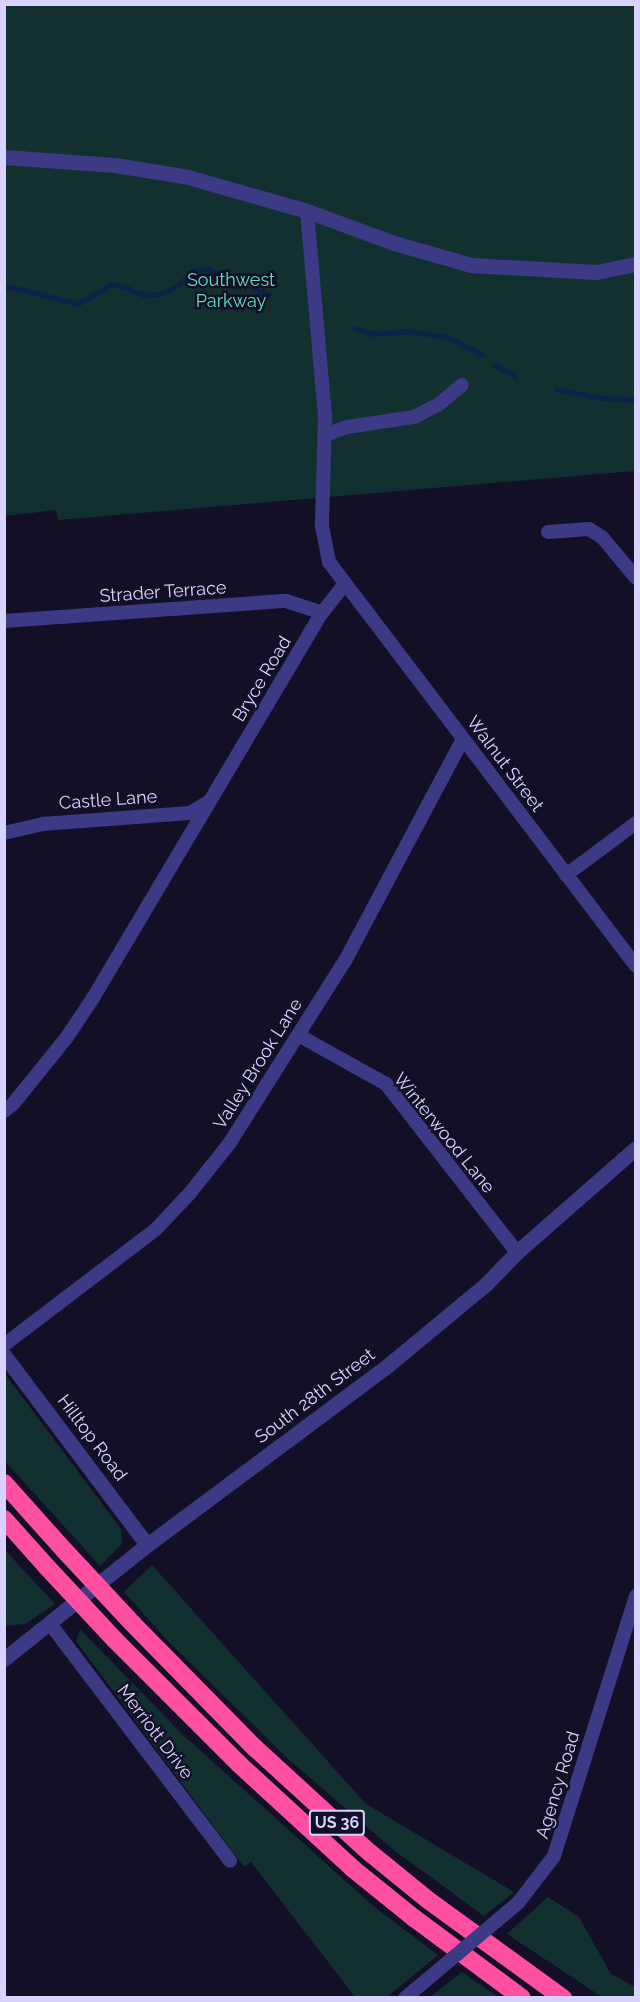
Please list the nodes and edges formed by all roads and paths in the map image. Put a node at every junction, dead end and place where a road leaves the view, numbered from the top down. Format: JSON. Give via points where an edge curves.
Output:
{"nodes":[{"id":1,"x":4,"y":157,"type":"edge"},
{"id":2,"x":307,"y":212,"type":"junction"},
{"id":3,"x":636,"y":264,"type":"edge"},
{"id":4,"x":462,"y":385,"type":"dead end"},
{"id":5,"x":325,"y":435,"type":"junction"},
{"id":6,"x":548,"y":532,"type":"dead end"},
{"id":7,"x":636,"y":578,"type":"edge"},
{"id":8,"x":345,"y":584,"type":"junction"},
{"id":9,"x":322,"y":613,"type":"junction"},
{"id":10,"x":4,"y":621,"type":"edge"},
{"id":11,"x":463,"y":739,"type":"junction"},
{"id":12,"x":211,"y":800,"type":"junction"},
{"id":13,"x":636,"y":823,"type":"edge"},
{"id":14,"x":4,"y":833,"type":"edge"},
{"id":15,"x":566,"y":875,"type":"junction"},
{"id":16,"x":636,"y":966,"type":"edge"},
{"id":17,"x":298,"y":1035,"type":"junction"},
{"id":18,"x":4,"y":1111,"type":"edge"},
{"id":19,"x":636,"y":1148,"type":"edge"},
{"id":20,"x":516,"y":1252,"type":"junction"},
{"id":21,"x":4,"y":1345,"type":"edge"},
{"id":22,"x":4,"y":1355,"type":"edge"},
{"id":23,"x":4,"y":1483,"type":"edge"},
{"id":24,"x":4,"y":1519,"type":"edge"},
{"id":25,"x":147,"y":1545,"type":"junction"},
{"id":26,"x":636,"y":1596,"type":"edge"},
{"id":27,"x":51,"y":1624,"type":"junction"},
{"id":28,"x":4,"y":1659,"type":"edge"},
{"id":29,"x":230,"y":1861,"type":"dead end"},
{"id":30,"x":405,"y":1998,"type":"edge"},
{"id":31,"x":522,"y":1998,"type":"edge"},
{"id":32,"x":563,"y":1998,"type":"edge"}],
"edges":[{"from":1,"to":2,"type":"street","via":[[115,165],[188,177]]},
{"from":2,"to":3,"type":"street","via":[[471,265],[596,272]]},
{"from":2,"to":5,"type":"street"},
{"from":4,"to":5,"type":"street","via":[[438,405],[414,417],[366,423]]},
{"from":5,"to":8,"type":"street","via":[[324,546],[329,562]]},
{"from":6,"to":7,"type":"street","via":[[589,529],[602,537]]},
{"from":8,"to":9,"type":"street","name":"Bryce Road"},
{"from":8,"to":11,"type":"street","name":"Walnut Street"},
{"from":9,"to":10,"type":"street","name":"Strader Terrace","via":[[286,602]]},
{"from":9,"to":12,"type":"street","name":"Bryce Road"},
{"from":11,"to":15,"type":"street","name":"Walnut Street"},
{"from":11,"to":17,"type":"street","name":"Valley Brook Lane","via":[[346,959]]},
{"from":12,"to":14,"type":"street","name":"Castle Lane","via":[[190,813],[42,824]]},
{"from":12,"to":18,"type":"street","name":"Bryce Road","via":[[74,1028]]},
{"from":13,"to":15,"type":"street"},
{"from":15,"to":16,"type":"street","name":"Walnut Street"},
{"from":17,"to":20,"type":"street","name":"Winterwood Lane","via":[[386,1084]]},
{"from":17,"to":21,"type":"street","name":"Valley Brook Lane","via":[[229,1144],[170,1215]]},
{"from":19,"to":20,"type":"street","name":"South 28th Street"},
{"from":20,"to":25,"type":"street","name":"South 28th Street","via":[[486,1284],[387,1366]]},
{"from":22,"to":25,"type":"street","name":"Hilltop Road"},
{"from":23,"to":32,"type":"highway","number":"US 36","bridge":true,"via":[[132,1623],[255,1748],[437,1907]]},
{"from":24,"to":31,"type":"highway","number":"US 36","bridge":true,"via":[[114,1639],[239,1764],[352,1868]]},
{"from":25,"to":27,"type":"street","name":"South 28th Street"},
{"from":26,"to":30,"type":"street","name":"Agency Road","bridge":true,"via":[[554,1856],[518,1903]]},
{"from":27,"to":28,"type":"street","name":"South 28th Street"},
{"from":27,"to":29,"type":"street","name":"Merriott Drive"}]}
